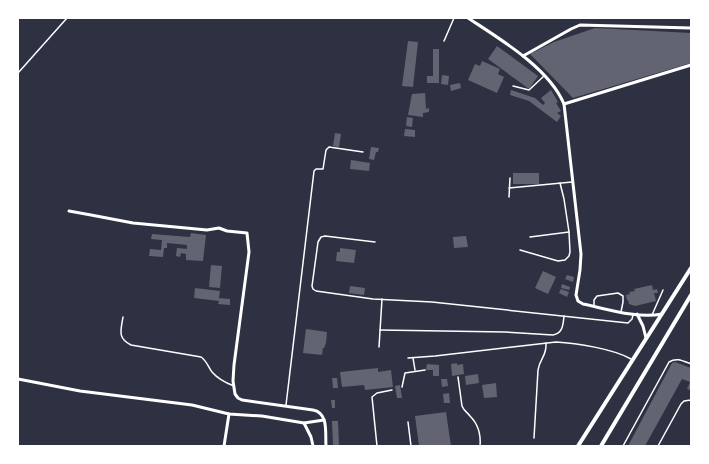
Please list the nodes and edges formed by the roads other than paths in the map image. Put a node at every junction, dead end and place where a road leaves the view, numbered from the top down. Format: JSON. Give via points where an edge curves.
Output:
{"nodes":[{"id":1,"x":67,"y":18,"type":"edge"},
{"id":2,"x":454,"y":18,"type":"edge"},
{"id":3,"x":468,"y":18,"type":"edge"},
{"id":4,"x":691,"y":28,"type":"edge"},
{"id":5,"x":444,"y":41,"type":"dead end"},
{"id":6,"x":523,"y":56,"type":"junction"},
{"id":7,"x":691,"y":65,"type":"edge"},
{"id":8,"x":18,"y":73,"type":"edge"},
{"id":9,"x":545,"y":76,"type":"junction"},
{"id":10,"x":513,"y":86,"type":"dead end"},
{"id":11,"x":564,"y":104,"type":"junction"},
{"id":12,"x":363,"y":152,"type":"dead end"},
{"id":13,"x":510,"y":178,"type":"dead end"},
{"id":14,"x":572,"y":182,"type":"junction"},
{"id":15,"x":560,"y":183,"type":"junction"},
{"id":16,"x":509,"y":188,"type":"junction"},
{"id":17,"x":509,"y":197,"type":"dead end"},
{"id":18,"x":69,"y":211,"type":"dead end"},
{"id":19,"x":569,"y":232,"type":"junction"},
{"id":20,"x":530,"y":237,"type":"dead end"},
{"id":21,"x":375,"y":242,"type":"dead end"},
{"id":22,"x":520,"y":250,"type":"dead end"},
{"id":23,"x":691,"y":268,"type":"edge"},
{"id":24,"x":664,"y":290,"type":"dead end"},
{"id":25,"x":691,"y":295,"type":"edge"},
{"id":26,"x":382,"y":299,"type":"junction"},
{"id":27,"x":594,"y":306,"type":"junction"},
{"id":28,"x":621,"y":312,"type":"junction"},
{"id":29,"x":663,"y":313,"type":"junction"},
{"id":30,"x":635,"y":314,"type":"junction"},
{"id":31,"x":652,"y":315,"type":"junction"},
{"id":32,"x":564,"y":316,"type":"junction"},
{"id":33,"x":123,"y":317,"type":"dead end"},
{"id":34,"x":380,"y":330,"type":"junction"},
{"id":35,"x":646,"y":340,"type":"junction"},
{"id":36,"x":546,"y":343,"type":"junction"},
{"id":37,"x":379,"y":347,"type":"dead end"},
{"id":38,"x":408,"y":358,"type":"dead end"},
{"id":39,"x":413,"y":358,"type":"junction"},
{"id":40,"x":633,"y":360,"type":"junction"},
{"id":41,"x":691,"y":364,"type":"edge"},
{"id":42,"x":414,"y":370,"type":"junction"},
{"id":43,"x":425,"y":370,"type":"dead end"},
{"id":44,"x":458,"y":377,"type":"dead end"},
{"id":45,"x":18,"y":380,"type":"edge"},
{"id":46,"x":234,"y":386,"type":"junction"},
{"id":47,"x":402,"y":387,"type":"dead end"},
{"id":48,"x":392,"y":390,"type":"dead end"},
{"id":49,"x":691,"y":400,"type":"edge"},
{"id":50,"x":286,"y":406,"type":"junction"},
{"id":51,"x":229,"y":414,"type":"junction"},
{"id":52,"x":324,"y":420,"type":"junction"},
{"id":53,"x":408,"y":422,"type":"dead end"},
{"id":54,"x":304,"y":423,"type":"junction"},
{"id":55,"x":534,"y":438,"type":"dead end"},
{"id":56,"x":224,"y":446,"type":"edge"},
{"id":57,"x":313,"y":446,"type":"edge"},
{"id":58,"x":326,"y":446,"type":"edge"},
{"id":59,"x":377,"y":446,"type":"edge"},
{"id":60,"x":411,"y":446,"type":"edge"},
{"id":61,"x":480,"y":446,"type":"edge"},
{"id":62,"x":578,"y":446,"type":"edge"},
{"id":63,"x":601,"y":446,"type":"edge"},
{"id":64,"x":623,"y":446,"type":"edge"},
{"id":65,"x":658,"y":446,"type":"edge"}],
"edges":[{"from":1,"to":8,"type":"lane"},
{"from":2,"to":5,"type":"lane"},
{"from":3,"to":6,"type":"street"},
{"from":4,"to":6,"type":"street","via":[[580,25]]},
{"from":6,"to":9,"type":"street"},
{"from":7,"to":11,"type":"street"},
{"from":9,"to":10,"type":"lane","via":[[529,90]]},
{"from":9,"to":11,"type":"street","via":[[557,89]]},
{"from":11,"to":14,"type":"street"},
{"from":12,"to":50,"type":"lane","via":[[329,147],[326,150],[323,168],[314,171]]},
{"from":13,"to":16,"type":"lane"},
{"from":14,"to":15,"type":"lane"},
{"from":14,"to":27,"type":"street","via":[[581,254],[576,295],[580,303]]},
{"from":15,"to":16,"type":"lane"},
{"from":15,"to":19,"type":"lane"},
{"from":16,"to":17,"type":"lane"},
{"from":18,"to":46,"type":"street","via":[[133,224],[207,230],[219,228],[248,234],[249,252],[235,350]]},
{"from":19,"to":20,"type":"lane"},
{"from":19,"to":22,"type":"lane","via":[[570,252],[565,260],[558,261]]},
{"from":21,"to":26,"type":"lane","via":[[325,236],[321,238],[318,242],[312,287],[316,291]]},
{"from":23,"to":29,"type":"main road"},
{"from":24,"to":31,"type":"lane"},
{"from":25,"to":63,"type":"main road"},
{"from":26,"to":32,"type":"lane"},
{"from":26,"to":34,"type":"lane"},
{"from":27,"to":28,"type":"street"},
{"from":27,"to":28,"type":"lane","via":[[597,296],[618,293],[623,296]]},
{"from":28,"to":30,"type":"street"},
{"from":29,"to":31,"type":"street"},
{"from":29,"to":35,"type":"main road"},
{"from":30,"to":31,"type":"street"},
{"from":30,"to":32,"type":"lane","via":[[628,323]]},
{"from":30,"to":35,"type":"street","via":[[643,326]]},
{"from":32,"to":34,"type":"lane","via":[[561,330],[553,335]]},
{"from":33,"to":46,"type":"lane","via":[[120,333],[124,342],[201,357],[206,360],[212,372],[225,383]]},
{"from":34,"to":37,"type":"lane"},
{"from":35,"to":40,"type":"main road"},
{"from":36,"to":39,"type":"lane"},
{"from":36,"to":40,"type":"lane","via":[[563,342],[584,346],[620,354]]},
{"from":36,"to":55,"type":"lane","via":[[546,352],[538,370]]},
{"from":38,"to":39,"type":"lane"},
{"from":39,"to":42,"type":"lane"},
{"from":40,"to":62,"type":"main road"},
{"from":41,"to":64,"type":"lane","via":[[678,359],[669,362]]},
{"from":42,"to":43,"type":"lane"},
{"from":42,"to":47,"type":"lane","via":[[404,374]]},
{"from":44,"to":61,"type":"lane","via":[[463,410],[478,428]]},
{"from":45,"to":51,"type":"street","via":[[80,391],[192,405]]},
{"from":46,"to":50,"type":"street","via":[[240,399]]},
{"from":48,"to":59,"type":"lane","via":[[377,393],[372,397]]},
{"from":49,"to":65,"type":"lane","via":[[681,404]]},
{"from":50,"to":52,"type":"street","via":[[316,411]]},
{"from":51,"to":54,"type":"street"},
{"from":51,"to":56,"type":"street"},
{"from":52,"to":54,"type":"street"},
{"from":52,"to":58,"type":"street"},
{"from":53,"to":60,"type":"lane"},
{"from":54,"to":57,"type":"street"}]}
